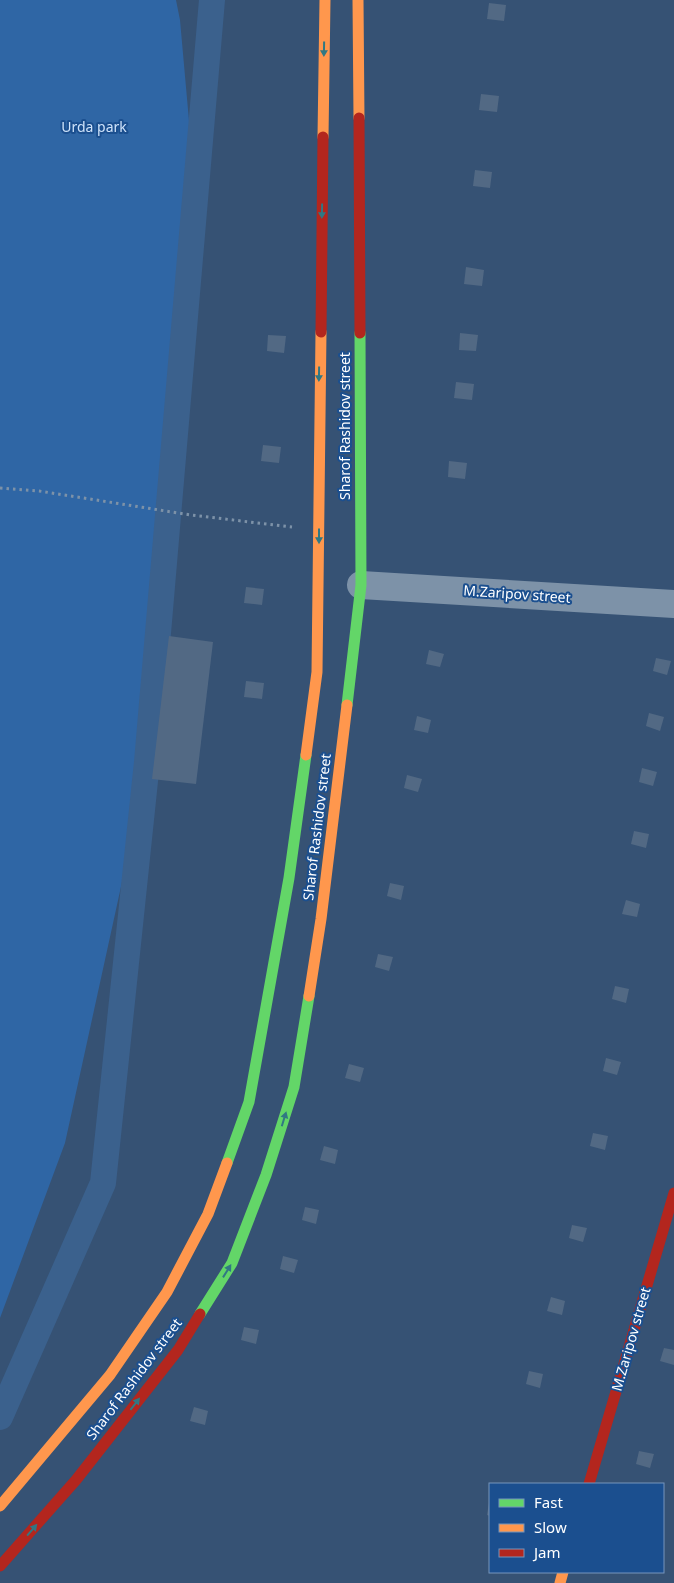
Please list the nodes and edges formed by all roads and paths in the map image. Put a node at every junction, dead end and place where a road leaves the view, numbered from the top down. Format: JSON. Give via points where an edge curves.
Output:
{"nodes":[{"id":1,"x":325,"y":0,"type":"edge"},
{"id":2,"x":358,"y":0,"type":"edge"},
{"id":3,"x":0,"y":488,"type":"edge"},
{"id":4,"x":319,"y":530,"type":"junction"},
{"id":5,"x":357,"y":584,"type":"junction"},
{"id":6,"x":674,"y":604,"type":"edge"},
{"id":7,"x":674,"y":1193,"type":"edge"},
{"id":8,"x":589,"y":1483,"type":"edge"},
{"id":9,"x":0,"y":1506,"type":"edge"},
{"id":10,"x":0,"y":1566,"type":"edge"}],
"edges":[{"from":1,"to":4,"type":"street","one_way":true},
{"from":2,"to":5,"type":"street","name":"Sharof Rashidov street"},
{"from":3,"to":4,"type":"path"},
{"from":4,"to":9,"type":"street","one_way":true,"via":[[323,582],[317,672],[291,868],[249,1102],[208,1214],[167,1292],[110,1375]]},
{"from":5,"to":6,"type":"street","name":"M.Zaripov street"},
{"from":10,"to":5,"type":"street","name":"Sharof Rashidov street","one_way":true,"via":[[76,1480],[178,1350],[232,1263],[266,1175],[294,1087],[321,920]]},
{"from":7,"to":8,"type":"street","name":"M.Zaripov street"}]}
